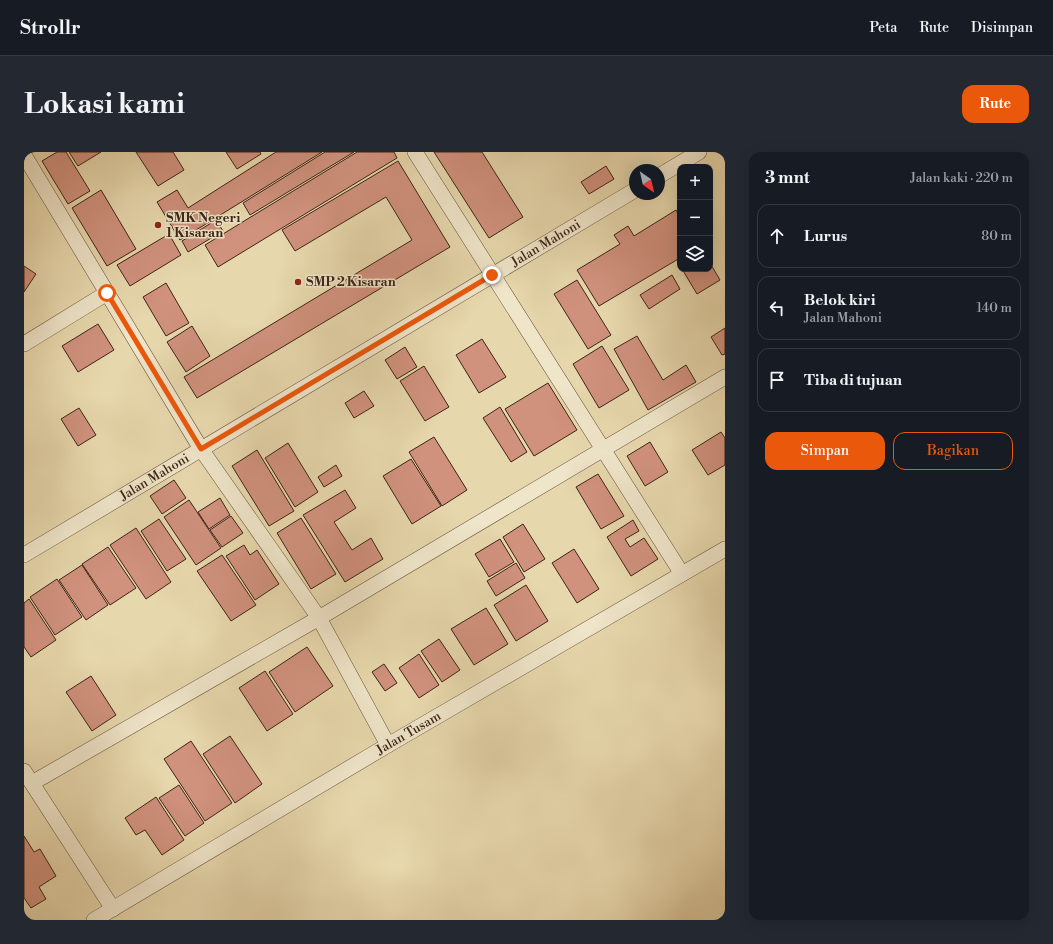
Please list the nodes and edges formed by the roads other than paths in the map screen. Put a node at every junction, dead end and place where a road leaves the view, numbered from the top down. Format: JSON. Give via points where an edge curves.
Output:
{"nodes":[{"id":1,"x":415,"y":152,"type":"edge"},
{"id":2,"x":698,"y":152,"type":"edge"},
{"id":3,"x":24,"y":155,"type":"edge"},
{"id":4,"x":665,"y":172,"type":"edge"},
{"id":5,"x":629,"y":194,"type":"edge"},
{"id":6,"x":492,"y":275,"type":"junction"},
{"id":7,"x":107,"y":293,"type":"junction"},
{"id":8,"x":24,"y":344,"type":"edge"},
{"id":9,"x":725,"y":377,"type":"edge"},
{"id":10,"x":201,"y":449,"type":"junction"},
{"id":11,"x":603,"y":449,"type":"junction"},
{"id":12,"x":725,"y":549,"type":"edge"},
{"id":13,"x":24,"y":555,"type":"edge"},
{"id":14,"x":682,"y":574,"type":"junction"},
{"id":15,"x":319,"y":618,"type":"junction"},
{"id":16,"x":388,"y":745,"type":"junction"},
{"id":17,"x":28,"y":777,"type":"edge"},
{"id":18,"x":113,"y":909,"type":"junction"},
{"id":19,"x":94,"y":920,"type":"edge"}],
"edges":[{"from":1,"to":6,"type":"street"},
{"from":2,"to":4,"type":"street"},
{"from":3,"to":7,"type":"street"},
{"from":5,"to":6,"type":"street","name":"Jalan Mahoni"},
{"from":6,"to":10,"type":"street","name":"Jalan Mahoni"},
{"from":6,"to":11,"type":"street"},
{"from":7,"to":8,"type":"street"},
{"from":7,"to":10,"type":"street"},
{"from":9,"to":11,"type":"street"},
{"from":10,"to":13,"type":"street","name":"Jalan Mahoni"},
{"from":10,"to":15,"type":"street"},
{"from":11,"to":14,"type":"street"},
{"from":11,"to":15,"type":"street"},
{"from":12,"to":14,"type":"street","name":"Jalan Tusam"},
{"from":14,"to":16,"type":"street","name":"Jalan Tusam"},
{"from":15,"to":16,"type":"street"},
{"from":15,"to":17,"type":"street"},
{"from":16,"to":18,"type":"street","name":"Jalan Tusam"},
{"from":17,"to":18,"type":"street"},
{"from":18,"to":19,"type":"street","name":"Jalan Tusam"}]}
